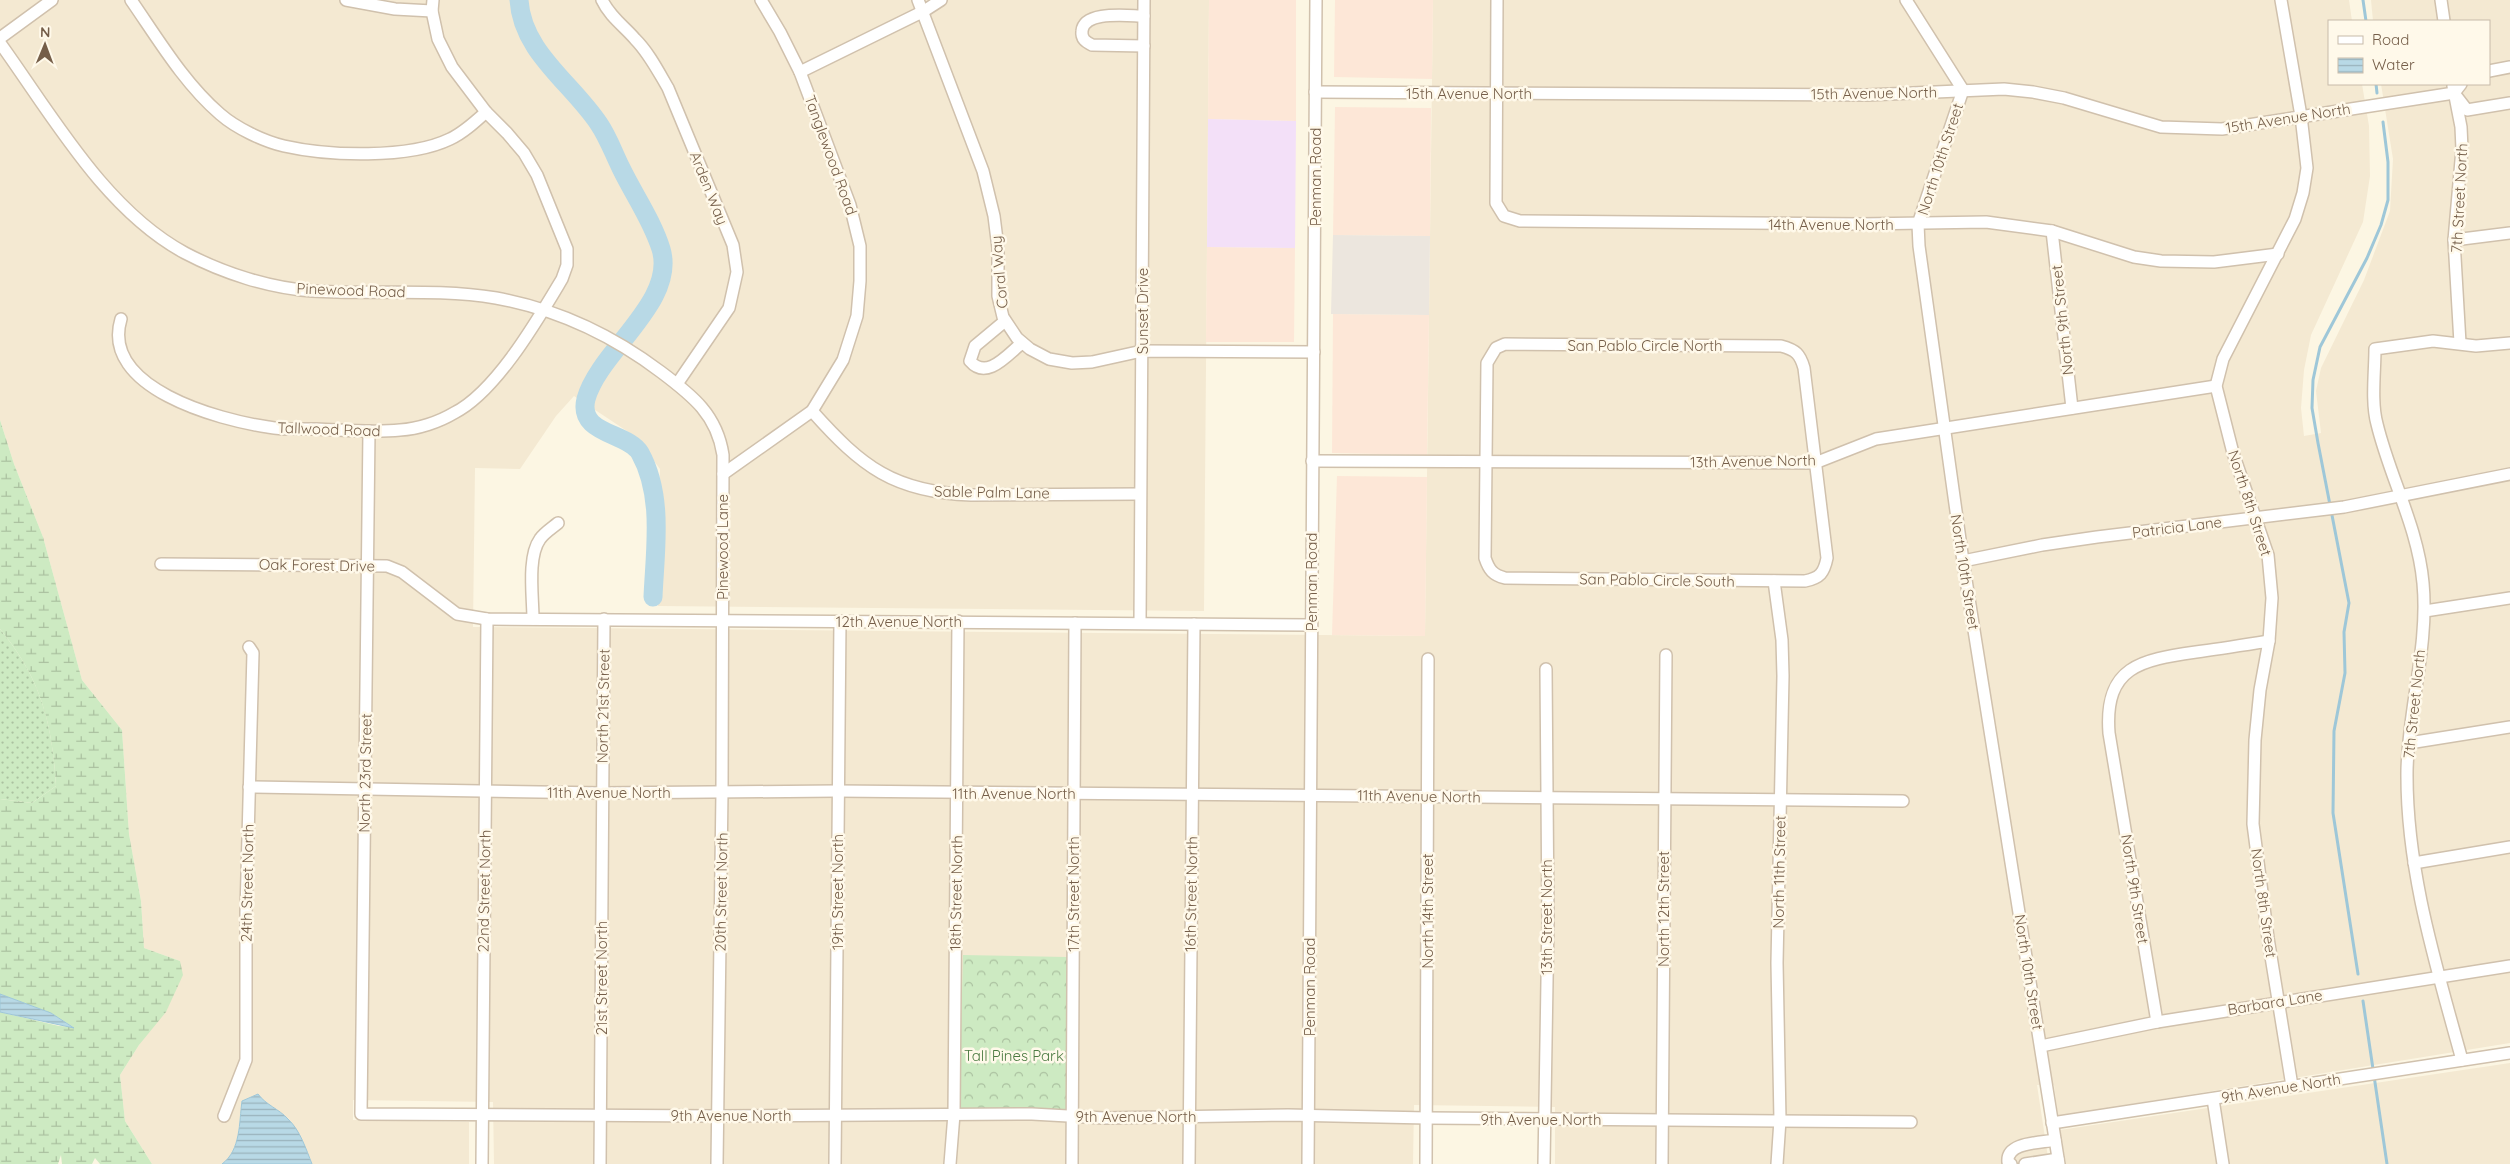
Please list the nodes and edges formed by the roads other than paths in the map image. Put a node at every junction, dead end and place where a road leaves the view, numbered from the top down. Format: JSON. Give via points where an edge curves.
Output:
{"nodes":[{"id":1,"x":52,"y":0,"type":"edge"},
{"id":2,"x":131,"y":0,"type":"edge"},
{"id":3,"x":346,"y":0,"type":"edge"},
{"id":4,"x":602,"y":0,"type":"edge"},
{"id":5,"x":761,"y":0,"type":"edge"},
{"id":6,"x":918,"y":0,"type":"edge"},
{"id":7,"x":940,"y":0,"type":"edge"},
{"id":8,"x":1144,"y":0,"type":"edge"},
{"id":9,"x":1316,"y":0,"type":"edge"},
{"id":10,"x":1497,"y":0,"type":"edge"},
{"id":11,"x":1906,"y":0,"type":"edge"},
{"id":12,"x":2281,"y":0,"type":"edge"},
{"id":13,"x":2441,"y":0,"type":"edge"},
{"id":14,"x":433,"y":6,"type":"edge"},
{"id":15,"x":924,"y":11,"type":"junction"},
{"id":16,"x":1144,"y":16,"type":"junction"},
{"id":17,"x":2444,"y":20,"type":"edge"},
{"id":18,"x":0,"y":38,"type":"edge"},
{"id":19,"x":0,"y":43,"type":"edge"},
{"id":20,"x":1144,"y":46,"type":"junction"},
{"id":21,"x":2510,"y":67,"type":"edge"},
{"id":22,"x":2490,"y":71,"type":"edge"},
{"id":23,"x":800,"y":72,"type":"junction"},
{"id":24,"x":2456,"y":87,"type":"edge"},
{"id":25,"x":1962,"y":90,"type":"junction"},
{"id":26,"x":1315,"y":92,"type":"junction"},
{"id":27,"x":1496,"y":94,"type":"junction"},
{"id":28,"x":2510,"y":103,"type":"edge"},
{"id":29,"x":486,"y":112,"type":"junction"},
{"id":30,"x":2301,"y":116,"type":"junction"},
{"id":31,"x":1918,"y":224,"type":"junction"},
{"id":32,"x":2052,"y":231,"type":"junction"},
{"id":33,"x":2510,"y":233,"type":"edge"},
{"id":34,"x":2454,"y":240,"type":"junction"},
{"id":35,"x":2278,"y":254,"type":"junction"},
{"id":36,"x":542,"y":310,"type":"junction"},
{"id":37,"x":121,"y":319,"type":"dead end"},
{"id":38,"x":1005,"y":321,"type":"junction"},
{"id":39,"x":1022,"y":343,"type":"junction"},
{"id":40,"x":2460,"y":343,"type":"junction"},
{"id":41,"x":2510,"y":344,"type":"edge"},
{"id":42,"x":1142,"y":351,"type":"junction"},
{"id":43,"x":1314,"y":352,"type":"junction"},
{"id":44,"x":677,"y":384,"type":"junction"},
{"id":45,"x":2216,"y":386,"type":"junction"},
{"id":46,"x":2072,"y":408,"type":"junction"},
{"id":47,"x":812,"y":411,"type":"junction"},
{"id":48,"x":1944,"y":429,"type":"junction"},
{"id":49,"x":369,"y":431,"type":"junction"},
{"id":50,"x":1312,"y":460,"type":"junction"},
{"id":51,"x":1487,"y":461,"type":"junction"},
{"id":52,"x":1815,"y":463,"type":"junction"},
{"id":53,"x":723,"y":474,"type":"junction"},
{"id":54,"x":2510,"y":474,"type":"edge"},
{"id":55,"x":1140,"y":494,"type":"junction"},
{"id":56,"x":2402,"y":498,"type":"junction"},
{"id":57,"x":2255,"y":518,"type":"junction"},
{"id":58,"x":558,"y":523,"type":"dead end"},
{"id":59,"x":1963,"y":561,"type":"junction"},
{"id":60,"x":161,"y":564,"type":"dead end"},
{"id":61,"x":368,"y":566,"type":"junction"},
{"id":62,"x":1774,"y":581,"type":"junction"},
{"id":63,"x":2510,"y":598,"type":"edge"},
{"id":64,"x":2425,"y":611,"type":"junction"},
{"id":65,"x":487,"y":618,"type":"junction"},
{"id":66,"x":533,"y":619,"type":"junction"},
{"id":67,"x":604,"y":619,"type":"junction"},
{"id":68,"x":722,"y":619,"type":"junction"},
{"id":69,"x":840,"y":621,"type":"junction"},
{"id":70,"x":958,"y":622,"type":"junction"},
{"id":71,"x":1075,"y":623,"type":"junction"},
{"id":72,"x":1140,"y":623,"type":"junction"},
{"id":73,"x":1194,"y":624,"type":"junction"},
{"id":74,"x":1311,"y":625,"type":"junction"},
{"id":75,"x":2268,"y":642,"type":"junction"},
{"id":76,"x":249,"y":647,"type":"dead end"},
{"id":77,"x":1666,"y":655,"type":"dead end"},
{"id":78,"x":1428,"y":659,"type":"dead end"},
{"id":79,"x":1546,"y":669,"type":"dead end"},
{"id":80,"x":2510,"y":727,"type":"edge"},
{"id":81,"x":2409,"y":743,"type":"junction"},
{"id":82,"x":249,"y":786,"type":"junction"},
{"id":83,"x":365,"y":787,"type":"junction"},
{"id":84,"x":485,"y":791,"type":"junction"},
{"id":85,"x":837,"y":791,"type":"junction"},
{"id":86,"x":722,"y":792,"type":"junction"},
{"id":87,"x":602,"y":793,"type":"junction"},
{"id":88,"x":957,"y":793,"type":"junction"},
{"id":89,"x":1074,"y":793,"type":"junction"},
{"id":90,"x":1192,"y":795,"type":"junction"},
{"id":91,"x":1310,"y":795,"type":"junction"},
{"id":92,"x":1428,"y":796,"type":"junction"},
{"id":93,"x":1663,"y":797,"type":"junction"},
{"id":94,"x":1546,"y":798,"type":"junction"},
{"id":95,"x":1780,"y":799,"type":"junction"},
{"id":96,"x":1903,"y":800,"type":"dead end"},
{"id":97,"x":2510,"y":847,"type":"edge"},
{"id":98,"x":2414,"y":863,"type":"junction"},
{"id":99,"x":2510,"y":966,"type":"edge"},
{"id":100,"x":2439,"y":977,"type":"junction"},
{"id":101,"x":2278,"y":1001,"type":"junction"},
{"id":102,"x":2157,"y":1022,"type":"junction"},
{"id":103,"x":2041,"y":1046,"type":"junction"},
{"id":104,"x":2510,"y":1052,"type":"edge"},
{"id":105,"x":2462,"y":1060,"type":"junction"},
{"id":106,"x":2292,"y":1086,"type":"junction"},
{"id":107,"x":2214,"y":1099,"type":"junction"},
{"id":108,"x":361,"y":1114,"type":"joint"},
{"id":109,"x":482,"y":1114,"type":"junction"},
{"id":110,"x":836,"y":1114,"type":"junction"},
{"id":111,"x":954,"y":1114,"type":"junction"},
{"id":112,"x":224,"y":1116,"type":"dead end"},
{"id":113,"x":600,"y":1116,"type":"junction"},
{"id":114,"x":717,"y":1116,"type":"junction"},
{"id":115,"x":1071,"y":1116,"type":"junction"},
{"id":116,"x":1189,"y":1116,"type":"junction"},
{"id":117,"x":1308,"y":1116,"type":"junction"},
{"id":118,"x":1427,"y":1118,"type":"junction"},
{"id":119,"x":1544,"y":1119,"type":"junction"},
{"id":120,"x":1662,"y":1120,"type":"junction"},
{"id":121,"x":1780,"y":1120,"type":"junction"},
{"id":122,"x":1910,"y":1122,"type":"dead end"},
{"id":123,"x":2052,"y":1123,"type":"junction"},
{"id":124,"x":2055,"y":1140,"type":"junction"},
{"id":125,"x":2058,"y":1162,"type":"edge"},
{"id":126,"x":482,"y":1164,"type":"edge"},
{"id":127,"x":600,"y":1164,"type":"edge"},
{"id":128,"x":717,"y":1164,"type":"edge"},
{"id":129,"x":835,"y":1164,"type":"edge"},
{"id":130,"x":950,"y":1164,"type":"edge"},
{"id":131,"x":1072,"y":1164,"type":"edge"},
{"id":132,"x":1189,"y":1164,"type":"edge"},
{"id":133,"x":1308,"y":1164,"type":"edge"},
{"id":134,"x":1426,"y":1164,"type":"edge"},
{"id":135,"x":1544,"y":1164,"type":"edge"},
{"id":136,"x":1662,"y":1164,"type":"edge"},
{"id":137,"x":1777,"y":1164,"type":"edge"},
{"id":138,"x":2011,"y":1164,"type":"edge"},
{"id":139,"x":2024,"y":1164,"type":"edge"},
{"id":140,"x":2223,"y":1164,"type":"edge"}],
"edges":[{"from":1,"to":18,"type":"street"},
{"from":2,"to":29,"type":"street","via":[[196,90],[221,115],[255,135],[283,146],[351,152],[417,150],[450,139]]},
{"from":3,"to":14,"type":"street","via":[[395,9]]},
{"from":4,"to":44,"type":"street","name":"Arden Way","via":[[612,17],[640,45],[668,88],[733,245],[737,272],[729,308]]},
{"from":5,"to":23,"type":"street","name":"Tanglewood Road"},
{"from":6,"to":15,"type":"street","name":"Coral Way"},
{"from":7,"to":15,"type":"street"},
{"from":8,"to":16,"type":"street","name":"Sunset Drive"},
{"from":9,"to":26,"type":"street","name":"Penman Road"},
{"from":10,"to":27,"type":"street","name":"14th Avenue North"},
{"from":11,"to":25,"type":"street","name":"North 10th Street"},
{"from":12,"to":30,"type":"street","name":"North 8th Street"},
{"from":13,"to":17,"type":"street"},
{"from":14,"to":29,"type":"street","name":"Tallwood Road","via":[[438,38],[446,57]]},
{"from":15,"to":23,"type":"street"},
{"from":15,"to":38,"type":"street","name":"Coral Way","via":[[983,171],[994,216],[998,296]]},
{"from":16,"to":20,"type":"street","name":"Sunset Drive"},
{"from":16,"to":20,"type":"street","via":[[1088,19],[1081,34],[1084,41],[1092,45]]},
{"from":19,"to":36,"type":"street","name":"Pinewood Road","via":[[94,175],[142,224],[184,252],[226,271],[275,286],[312,291],[468,295]]},
{"from":20,"to":42,"type":"street","name":"Sunset Drive"},
{"from":21,"to":22,"type":"street"},
{"from":23,"to":47,"type":"street","name":"Tanglewood Road","via":[[850,205],[860,246],[857,316],[843,360]]},
{"from":24,"to":28,"type":"street","via":[[2467,110]]},
{"from":24,"to":30,"type":"street","name":"15th Avenue North"},
{"from":24,"to":34,"type":"street","name":"7th Street North","via":[[2462,149]]},
{"from":25,"to":27,"type":"street","name":"15th Avenue North","via":[[1867,95]]},
{"from":25,"to":30,"type":"street","name":"15th Avenue North","via":[[2033,92],[2154,125],[2191,130],[2222,129]]},
{"from":25,"to":31,"type":"street","name":"North 10th Street"},
{"from":26,"to":27,"type":"street","name":"15th Avenue North"},
{"from":26,"to":43,"type":"street","name":"Penman Road"},
{"from":27,"to":31,"type":"street","name":"14th Avenue North","via":[[1496,203],[1504,216],[1520,221]]},
{"from":29,"to":36,"type":"street","name":"Tallwood Road","via":[[524,153],[545,193],[567,249],[567,265],[562,279]]},
{"from":30,"to":35,"type":"street","name":"North 8th Street","via":[[2306,168],[2303,193]]},
{"from":31,"to":32,"type":"street","name":"14th Avenue North","via":[[1986,222]]},
{"from":31,"to":48,"type":"street","name":"North 10th Street"},
{"from":32,"to":35,"type":"street","name":"14th Avenue North","via":[[2134,257],[2161,261],[2214,262]]},
{"from":32,"to":46,"type":"street","name":"North 9th Street"},
{"from":33,"to":34,"type":"street"},
{"from":34,"to":40,"type":"street","name":"7th Street North"},
{"from":35,"to":45,"type":"street","name":"North 8th Street","via":[[2223,359]]},
{"from":36,"to":44,"type":"street","name":"Pinewood Road","via":[[619,342]]},
{"from":36,"to":49,"type":"street","name":"Tallwood Road","via":[[494,381],[456,413],[402,430]]},
{"from":37,"to":49,"type":"street","name":"Tallwood Road","via":[[117,341],[125,359],[140,379],[158,392],[223,416],[268,427]]},
{"from":38,"to":39,"type":"street","name":"Coral Way"},
{"from":38,"to":39,"type":"street","via":[[975,346],[970,362],[982,369],[990,368]]},
{"from":39,"to":42,"type":"street","name":"Coral Way","via":[[1049,359],[1072,363]]},
{"from":40,"to":41,"type":"street","via":[[2476,346]]},
{"from":40,"to":56,"type":"street","name":"7th Street North","via":[[2433,341],[2375,349],[2376,422]]},
{"from":42,"to":43,"type":"street","name":"Coral Way"},
{"from":42,"to":55,"type":"street","name":"Sunset Drive"},
{"from":43,"to":50,"type":"street","name":"Penman Road"},
{"from":44,"to":53,"type":"street","name":"Pinewood Road","via":[[714,422],[720,439]]},
{"from":45,"to":46,"type":"street","name":"13th Avenue North"},
{"from":45,"to":57,"type":"street","name":"North 8th Street"},
{"from":46,"to":48,"type":"street","name":"13th Avenue North"},
{"from":47,"to":53,"type":"street","name":"Tanglewood Road"},
{"from":47,"to":55,"type":"street","name":"Sable Palm Lane","via":[[871,468],[919,490],[971,495]]},
{"from":48,"to":52,"type":"street","name":"13th Avenue North","via":[[1876,439]]},
{"from":48,"to":59,"type":"street","name":"North 10th Street"},
{"from":49,"to":61,"type":"street","name":"North 23rd Street"},
{"from":50,"to":51,"type":"street","name":"13th Avenue North"},
{"from":50,"to":74,"type":"street","name":"Penman Road"},
{"from":51,"to":52,"type":"street","name":"13th Avenue North"},
{"from":51,"to":52,"type":"street","name":"San Pablo Circle North","via":[[1487,363],[1496,348],[1505,344],[1524,344],[1781,346],[1794,349],[1804,368]]},
{"from":51,"to":62,"type":"street","name":"San Pablo Circle South","via":[[1485,558],[1496,576]]},
{"from":52,"to":62,"type":"street","name":"San Pablo Circle South","via":[[1826,558],[1824,570],[1817,578],[1805,581]]},
{"from":53,"to":68,"type":"street","name":"Pinewood Lane"},
{"from":54,"to":56,"type":"street","name":"Patricia Lane"},
{"from":55,"to":72,"type":"street","name":"Sunset Drive"},
{"from":56,"to":57,"type":"street","name":"Patricia Lane"},
{"from":56,"to":64,"type":"street","name":"7th Street North","via":[[2419,556]]},
{"from":57,"to":59,"type":"street","name":"Patricia Lane","via":[[2051,544]]},
{"from":57,"to":75,"type":"street","name":"North 8th Street","via":[[2268,555],[2272,598]]},
{"from":58,"to":66,"type":"street","via":[[540,539],[535,550]]},
{"from":59,"to":103,"type":"street","name":"North 10th Street"},
{"from":60,"to":61,"type":"street","name":"Oak Forest Drive"},
{"from":61,"to":65,"type":"street","name":"Oak Forest Drive","via":[[387,566],[402,572],[457,614]]},
{"from":61,"to":83,"type":"street","name":"North 23rd Street"},
{"from":62,"to":95,"type":"street","name":"North 11th Street","via":[[1783,649]]},
{"from":63,"to":64,"type":"street"},
{"from":64,"to":81,"type":"street","name":"7th Street North"},
{"from":65,"to":66,"type":"street","name":"12th Avenue North"},
{"from":65,"to":84,"type":"street","name":"22nd Street North"},
{"from":66,"to":67,"type":"street","name":"12th Avenue North"},
{"from":67,"to":68,"type":"street","name":"12th Avenue North"},
{"from":67,"to":87,"type":"street","name":"North 21st Street"},
{"from":68,"to":69,"type":"street","name":"12th Avenue North"},
{"from":68,"to":86,"type":"street","name":"20th Street North"},
{"from":69,"to":70,"type":"street","name":"12th Avenue North"},
{"from":69,"to":85,"type":"street","name":"19th Street North"},
{"from":70,"to":71,"type":"street","name":"12th Avenue North"},
{"from":70,"to":88,"type":"street","name":"18th Street North"},
{"from":71,"to":72,"type":"street","name":"12th Avenue North"},
{"from":71,"to":89,"type":"street","name":"17th Street North"},
{"from":72,"to":73,"type":"street","name":"12th Avenue North"},
{"from":73,"to":74,"type":"street","name":"12th Avenue North"},
{"from":73,"to":90,"type":"street","name":"16th Street North"},
{"from":74,"to":91,"type":"street","name":"Penman Road"},
{"from":75,"to":101,"type":"street","name":"North 8th Street","via":[[2255,740],[2253,824]]},
{"from":75,"to":102,"type":"street","name":"North 9th Street","via":[[2152,659],[2119,681],[2108,710]]},
{"from":76,"to":82,"type":"street","name":"24th Street North","via":[[254,653]]},
{"from":77,"to":93,"type":"street","name":"North 12th Street"},
{"from":78,"to":92,"type":"street","name":"North 14th Street"},
{"from":79,"to":94,"type":"street","name":"13th Street North"},
{"from":80,"to":81,"type":"street"},
{"from":81,"to":98,"type":"street","name":"7th Street North","via":[[2408,797]]},
{"from":82,"to":83,"type":"street","name":"11th Avenue North"},
{"from":82,"to":112,"type":"street","name":"24th Street North","via":[[246,1060]]},
{"from":83,"to":84,"type":"street","name":"11th Avenue North"},
{"from":83,"to":108,"type":"street","name":"North 23rd Street"},
{"from":84,"to":87,"type":"street","name":"11th Avenue North"},
{"from":84,"to":109,"type":"street","name":"22nd Street North"},
{"from":85,"to":86,"type":"street","name":"11th Avenue North"},
{"from":85,"to":88,"type":"street","name":"11th Avenue North"},
{"from":85,"to":110,"type":"street","name":"19th Street North"},
{"from":86,"to":87,"type":"street","name":"11th Avenue North"},
{"from":86,"to":114,"type":"street","name":"20th Street North"},
{"from":87,"to":113,"type":"street","name":"21st Street North"},
{"from":88,"to":89,"type":"street","name":"11th Avenue North"},
{"from":88,"to":111,"type":"street","name":"18th Street North"},
{"from":89,"to":90,"type":"street","name":"11th Avenue North"},
{"from":89,"to":115,"type":"street","name":"17th Street North"},
{"from":90,"to":91,"type":"street","name":"11th Avenue North"},
{"from":90,"to":116,"type":"street","name":"16th Street North"},
{"from":91,"to":92,"type":"street","name":"11th Avenue North"},
{"from":91,"to":117,"type":"street","name":"Penman Road"},
{"from":92,"to":94,"type":"street","name":"11th Avenue North"},
{"from":92,"to":118,"type":"street","name":"North 14th Street"},
{"from":93,"to":94,"type":"street","name":"11th Avenue North"},
{"from":93,"to":95,"type":"street","name":"11th Avenue North"},
{"from":93,"to":120,"type":"street","name":"North 12th Street"},
{"from":94,"to":119,"type":"street","name":"13th Street North","via":[[1548,920]]},
{"from":95,"to":96,"type":"street","name":"11th Avenue North"},
{"from":95,"to":121,"type":"street","name":"North 11th Street","via":[[1777,963]]},
{"from":97,"to":98,"type":"street"},
{"from":98,"to":100,"type":"street","name":"7th Street North"},
{"from":99,"to":100,"type":"street","name":"Barbara Lane"},
{"from":100,"to":101,"type":"street","name":"Barbara Lane"},
{"from":100,"to":105,"type":"street","name":"7th Street North"},
{"from":101,"to":102,"type":"street","name":"Barbara Lane"},
{"from":101,"to":106,"type":"street","name":"North 8th Street"},
{"from":102,"to":103,"type":"street","name":"Barbara Lane"},
{"from":103,"to":123,"type":"street","name":"North 10th Street"},
{"from":104,"to":105,"type":"street","name":"9th Avenue North"},
{"from":105,"to":106,"type":"street","name":"9th Avenue North"},
{"from":106,"to":107,"type":"street","name":"9th Avenue North"},
{"from":107,"to":123,"type":"street","name":"9th Avenue North"},
{"from":107,"to":140,"type":"street"},
{"from":108,"to":109,"type":"street","name":"9th Avenue North"},
{"from":109,"to":113,"type":"street","name":"9th Avenue North"},
{"from":109,"to":126,"type":"street","name":"22nd Street North"},
{"from":110,"to":111,"type":"street","name":"9th Avenue North"},
{"from":110,"to":114,"type":"street","name":"9th Avenue North"},
{"from":110,"to":129,"type":"street","name":"19th Street North"},
{"from":111,"to":115,"type":"street","name":"9th Avenue North"},
{"from":111,"to":130,"type":"street","name":"18th Street North"},
{"from":113,"to":114,"type":"street","name":"9th Avenue North"},
{"from":113,"to":127,"type":"street","name":"21st Street North"},
{"from":114,"to":128,"type":"street","name":"20th Street North"},
{"from":115,"to":116,"type":"street","name":"9th Avenue North"},
{"from":115,"to":131,"type":"street","name":"17th Street North"},
{"from":116,"to":117,"type":"street","name":"9th Avenue North"},
{"from":116,"to":132,"type":"street","name":"16th Street North"},
{"from":117,"to":118,"type":"street","name":"9th Avenue North"},
{"from":117,"to":133,"type":"street","name":"Penman Road"},
{"from":118,"to":119,"type":"street","name":"9th Avenue North"},
{"from":118,"to":134,"type":"street","name":"North 14th Street"},
{"from":119,"to":120,"type":"street","name":"9th Avenue North"},
{"from":119,"to":135,"type":"street","name":"13th Street North"},
{"from":120,"to":121,"type":"street","name":"9th Avenue North"},
{"from":120,"to":136,"type":"street","name":"North 12th Street"},
{"from":121,"to":122,"type":"street","name":"9th Avenue North"},
{"from":121,"to":137,"type":"street","name":"North 11th Street"},
{"from":123,"to":124,"type":"street","name":"North 10th Street"},
{"from":124,"to":125,"type":"street","name":"North 10th Street"},
{"from":124,"to":138,"type":"street","via":[[2016,1147],[2007,1156]]},
{"from":125,"to":139,"type":"street"}]}
